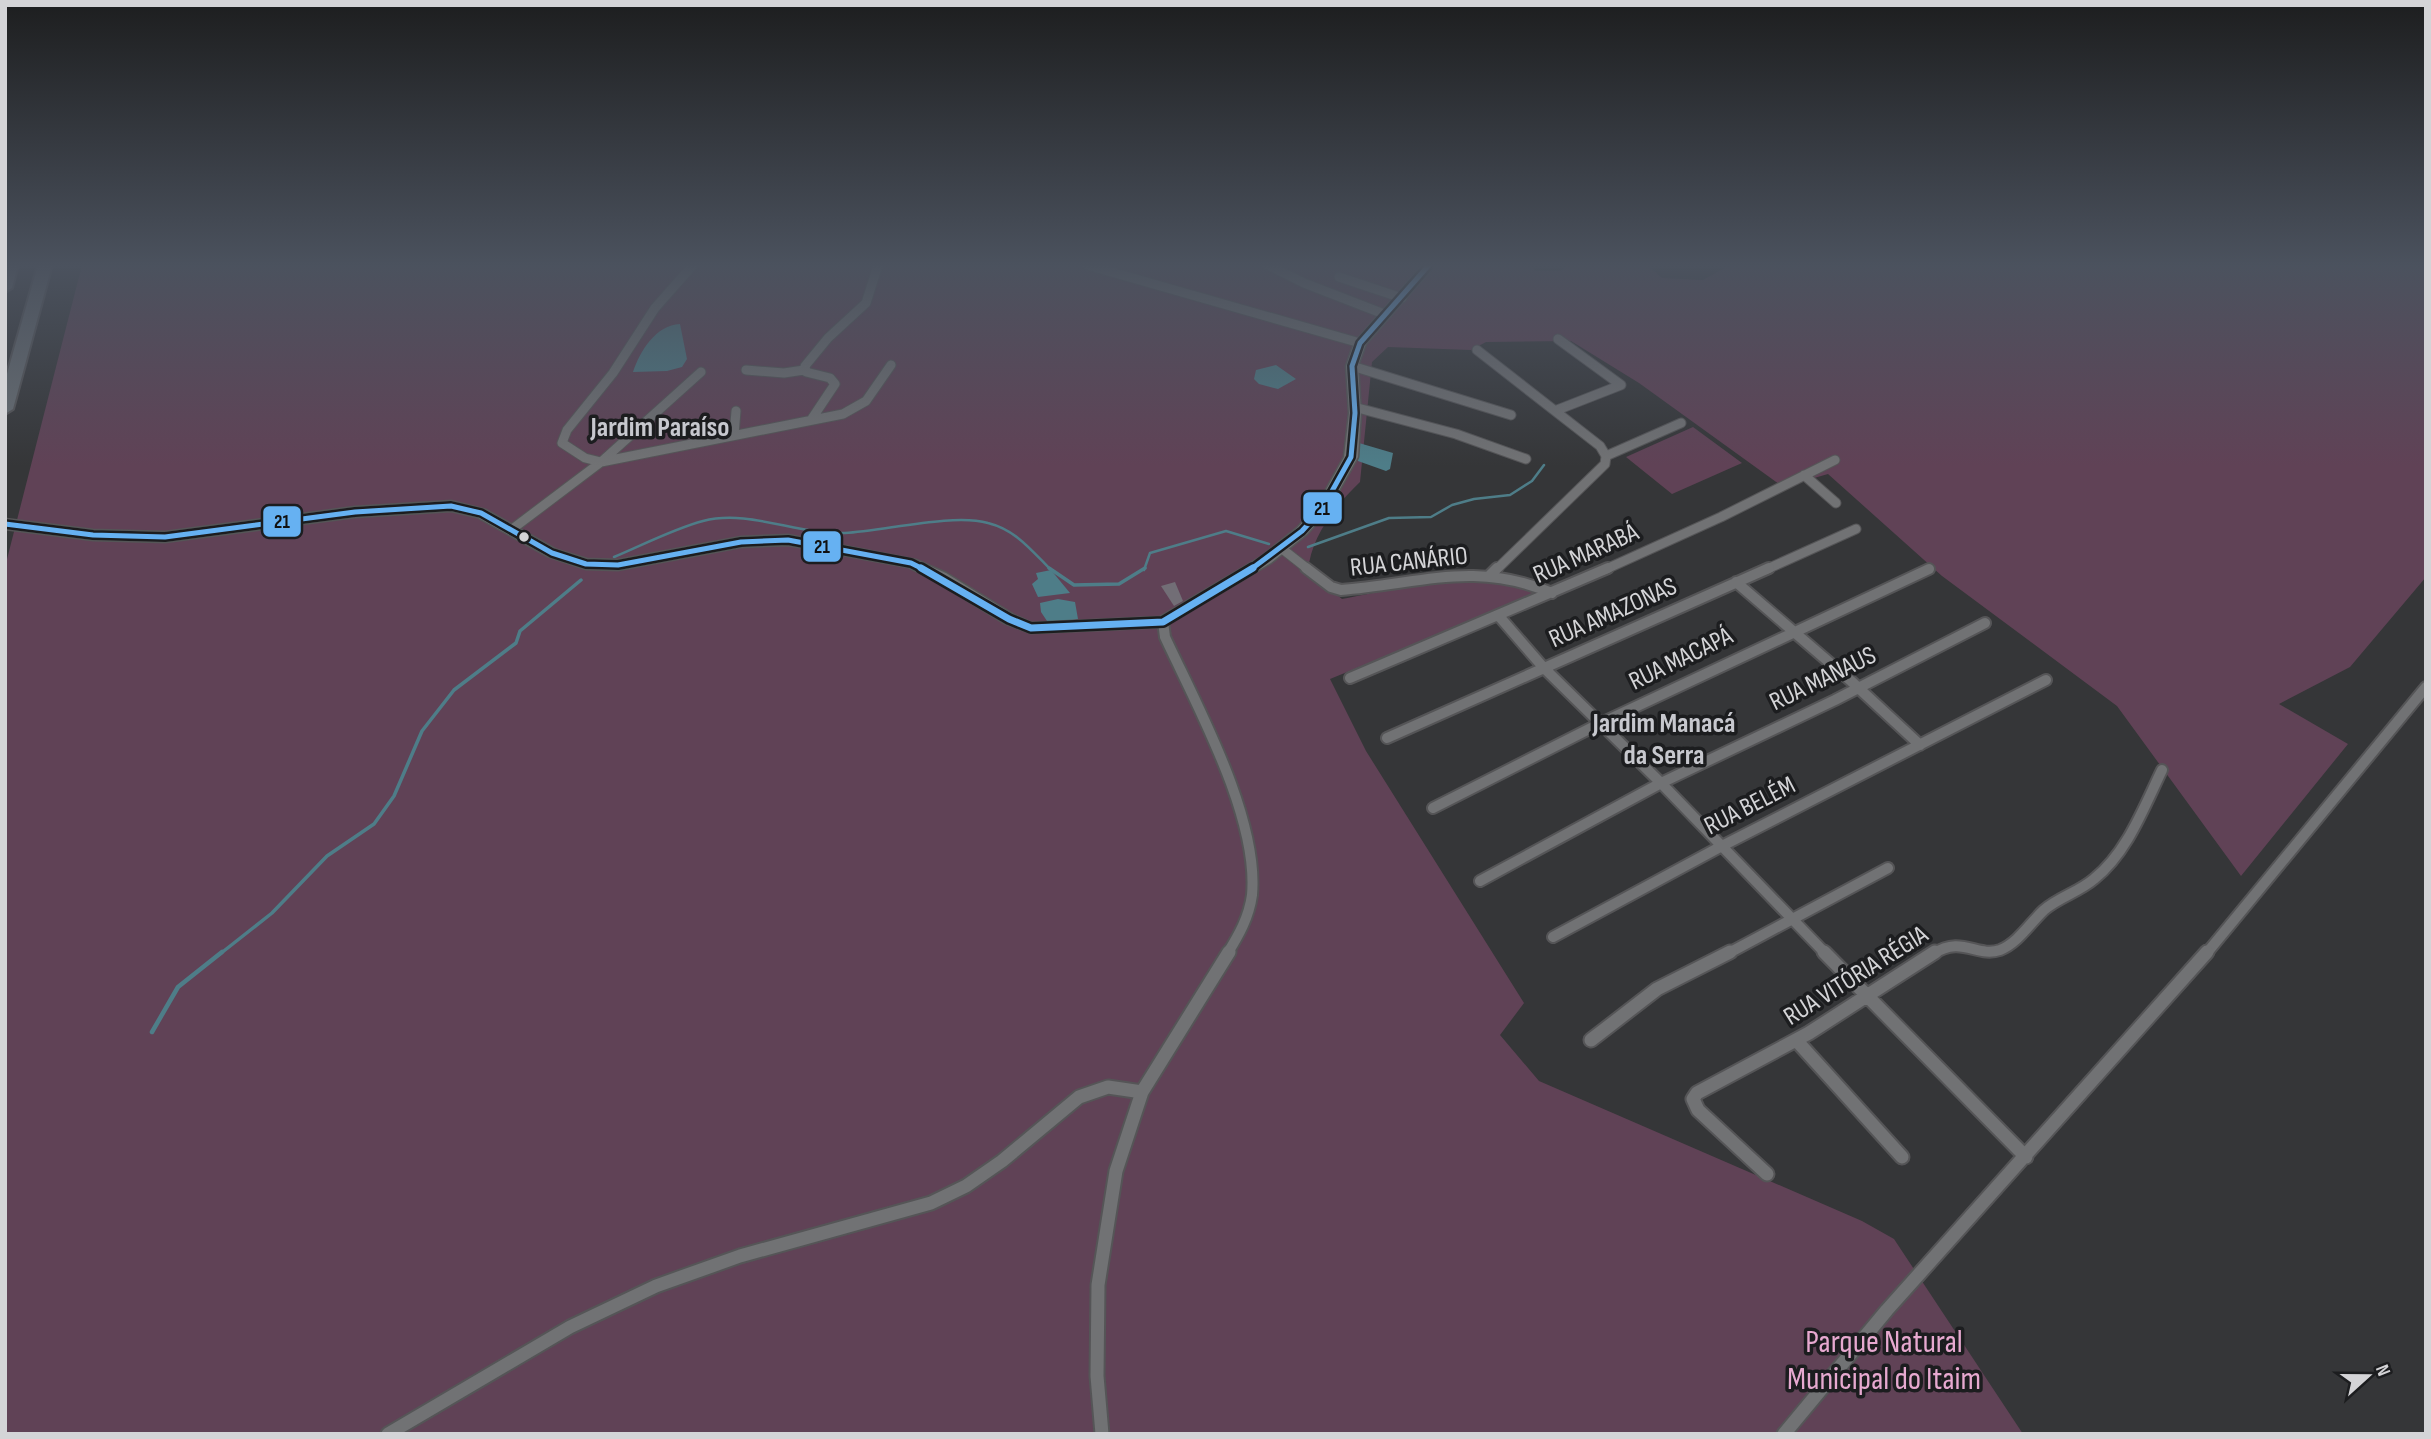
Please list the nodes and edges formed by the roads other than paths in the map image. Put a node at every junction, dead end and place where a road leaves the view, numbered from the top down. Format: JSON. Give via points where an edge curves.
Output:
{"nodes":[{"id":1,"x":26,"y":332,"type":"edge"},
{"id":2,"x":640,"y":332,"type":"edge"},
{"id":3,"x":834,"y":332,"type":"edge"},
{"id":4,"x":1325,"y":332,"type":"edge"},
{"id":5,"x":1368,"y":332,"type":"edge"},
{"id":6,"x":1558,"y":339,"type":"dead end"},
{"id":7,"x":1360,"y":342,"type":"junction"},
{"id":8,"x":1477,"y":350,"type":"dead end"},
{"id":9,"x":891,"y":365,"type":"dead end"},
{"id":10,"x":1352,"y":366,"type":"junction"},
{"id":11,"x":746,"y":370,"type":"dead end"},
{"id":12,"x":804,"y":370,"type":"junction"},
{"id":13,"x":701,"y":373,"type":"dead end"},
{"id":14,"x":1354,"y":407,"type":"junction"},
{"id":15,"x":5,"y":409,"type":"edge"},
{"id":16,"x":1557,"y":410,"type":"junction"},
{"id":17,"x":736,"y":411,"type":"dead end"},
{"id":18,"x":1511,"y":415,"type":"dead end"},
{"id":19,"x":811,"y":420,"type":"junction"},
{"id":20,"x":1681,"y":423,"type":"dead end"},
{"id":21,"x":734,"y":435,"type":"junction"},
{"id":22,"x":1606,"y":456,"type":"junction"},
{"id":23,"x":1527,"y":459,"type":"dead end"},
{"id":24,"x":1835,"y":460,"type":"dead end"},
{"id":25,"x":601,"y":462,"type":"junction"},
{"id":26,"x":1804,"y":475,"type":"junction"},
{"id":27,"x":1836,"y":503,"type":"dead end"},
{"id":28,"x":5,"y":524,"type":"edge"},
{"id":29,"x":1856,"y":529,"type":"dead end"},
{"id":30,"x":512,"y":530,"type":"junction"},
{"id":31,"x":1281,"y":548,"type":"junction"},
{"id":32,"x":1929,"y":569,"type":"dead end"},
{"id":33,"x":1489,"y":576,"type":"junction"},
{"id":34,"x":1735,"y":582,"type":"junction"},
{"id":35,"x":1552,"y":593,"type":"junction"},
{"id":36,"x":1498,"y":615,"type":"junction"},
{"id":37,"x":1163,"y":622,"type":"junction"},
{"id":38,"x":1985,"y":623,"type":"dead end"},
{"id":39,"x":1792,"y":631,"type":"junction"},
{"id":40,"x":1543,"y":667,"type":"junction"},
{"id":41,"x":1350,"y":678,"type":"dead end"},
{"id":42,"x":2046,"y":680,"type":"dead end"},
{"id":43,"x":2426,"y":687,"type":"edge"},
{"id":44,"x":1858,"y":688,"type":"junction"},
{"id":45,"x":1599,"y":724,"type":"junction"},
{"id":46,"x":1387,"y":738,"type":"dead end"},
{"id":47,"x":1920,"y":745,"type":"junction"},
{"id":48,"x":2162,"y":770,"type":"dead end"},
{"id":49,"x":1661,"y":783,"type":"junction"},
{"id":50,"x":1433,"y":808,"type":"dead end"},
{"id":51,"x":1720,"y":847,"type":"junction"},
{"id":52,"x":1888,"y":867,"type":"dead end"},
{"id":53,"x":1480,"y":881,"type":"dead end"},
{"id":54,"x":1792,"y":921,"type":"junction"},
{"id":55,"x":1553,"y":937,"type":"dead end"},
{"id":56,"x":1868,"y":994,"type":"junction"},
{"id":57,"x":1591,"y":1040,"type":"dead end"},
{"id":58,"x":1796,"y":1040,"type":"junction"},
{"id":59,"x":1142,"y":1092,"type":"junction"},
{"id":60,"x":1902,"y":1157,"type":"dead end"},
{"id":61,"x":2026,"y":1157,"type":"junction"},
{"id":62,"x":1767,"y":1174,"type":"dead end"},
{"id":63,"x":388,"y":1434,"type":"edge"},
{"id":64,"x":1102,"y":1434,"type":"edge"},
{"id":65,"x":1784,"y":1434,"type":"edge"}],
"edges":[{"from":1,"to":15,"type":"highway"},
{"from":2,"to":25,"type":"street","via":[[562,438],[572,451]]},
{"from":3,"to":12,"type":"street"},
{"from":4,"to":7,"type":"street"},
{"from":5,"to":7,"type":"main road"},
{"from":6,"to":16,"type":"street","via":[[1621,385]]},
{"from":7,"to":10,"type":"main road"},
{"from":8,"to":16,"type":"street"},
{"from":9,"to":19,"type":"street","via":[[856,410]]},
{"from":10,"to":14,"type":"main road"},
{"from":10,"to":18,"type":"street"},
{"from":11,"to":12,"type":"street"},
{"from":12,"to":19,"type":"street","via":[[835,384]]},
{"from":13,"to":25,"type":"street"},
{"from":14,"to":23,"type":"street","via":[[1456,434]]},
{"from":14,"to":31,"type":"main road","via":[[1351,457],[1321,509]]},
{"from":16,"to":22,"type":"street"},
{"from":17,"to":21,"type":"street"},
{"from":19,"to":21,"type":"street"},
{"from":20,"to":22,"type":"street"},
{"from":21,"to":25,"type":"street"},
{"from":22,"to":33,"type":"street","via":[[1605,464]]},
{"from":24,"to":26,"type":"street","name":"RUA MARABÁ"},
{"from":25,"to":30,"type":"street"},
{"from":26,"to":27,"type":"street"},
{"from":26,"to":35,"type":"street","name":"RUA MARABÁ"},
{"from":28,"to":30,"type":"main road","via":[[93,535],[165,537],[355,512],[451,506],[481,513]]},
{"from":29,"to":34,"type":"street","name":"RUA AMAZONAS"},
{"from":30,"to":37,"type":"main road","via":[[560,557],[606,566],[741,542],[797,541],[911,564],[1031,628]]},
{"from":31,"to":33,"type":"street","name":"RUA CANÁRIO","via":[[1331,587],[1342,590],[1456,574]]},
{"from":31,"to":37,"type":"main road"},
{"from":32,"to":39,"type":"street","name":"RUA MACAPÁ"},
{"from":33,"to":35,"type":"street","name":"RUA CANÁRIO","via":[[1530,583]]},
{"from":34,"to":39,"type":"street"},
{"from":34,"to":40,"type":"street","name":"RUA AMAZONAS"},
{"from":35,"to":36,"type":"street","name":"RUA MARABÁ"},
{"from":36,"to":40,"type":"street"},
{"from":36,"to":41,"type":"street","name":"RUA MARABÁ"},
{"from":37,"to":59,"type":"street","via":[[1164,637],[1234,796],[1249,851],[1252,889],[1241,932]]},
{"from":38,"to":44,"type":"street","name":"RUA MANAUS"},
{"from":39,"to":44,"type":"street"},
{"from":39,"to":45,"type":"street","name":"RUA MACAPÁ"},
{"from":40,"to":45,"type":"street"},
{"from":40,"to":46,"type":"street","name":"RUA AMAZONAS"},
{"from":42,"to":47,"type":"street","name":"RUA BELÉM"},
{"from":43,"to":61,"type":"street","via":[[2186,978]]},
{"from":44,"to":47,"type":"street"},
{"from":44,"to":49,"type":"street","name":"RUA MANAUS"},
{"from":45,"to":49,"type":"street"},
{"from":45,"to":50,"type":"street","name":"RUA MACAPÁ"},
{"from":47,"to":51,"type":"street","name":"RUA BELÉM"},
{"from":48,"to":56,"type":"street","name":"RUA VITÓRIA RÉGIA","via":[[2099,875],[2049,906],[2010,943],[1999,950],[1953,944]]},
{"from":49,"to":51,"type":"street"},
{"from":49,"to":53,"type":"street","name":"RUA MANAUS"},
{"from":51,"to":54,"type":"street"},
{"from":51,"to":55,"type":"street","name":"RUA BELÉM"},
{"from":52,"to":54,"type":"street"},
{"from":54,"to":56,"type":"street"},
{"from":54,"to":57,"type":"street","via":[[1657,989]]},
{"from":56,"to":58,"type":"street","name":"RUA VITÓRIA RÉGIA"},
{"from":56,"to":61,"type":"street"},
{"from":58,"to":60,"type":"street"},
{"from":58,"to":62,"type":"street","name":"RUA VITÓRIA RÉGIA","via":[[1693,1099],[1698,1110]]},
{"from":59,"to":63,"type":"street","via":[[1108,1087],[1079,1097],[1002,1161],[967,1186],[931,1203],[740,1255],[656,1286],[570,1328]]},
{"from":59,"to":64,"type":"street","via":[[1116,1171],[1098,1285]]},
{"from":61,"to":65,"type":"street","via":[[1887,1310]]}]}
